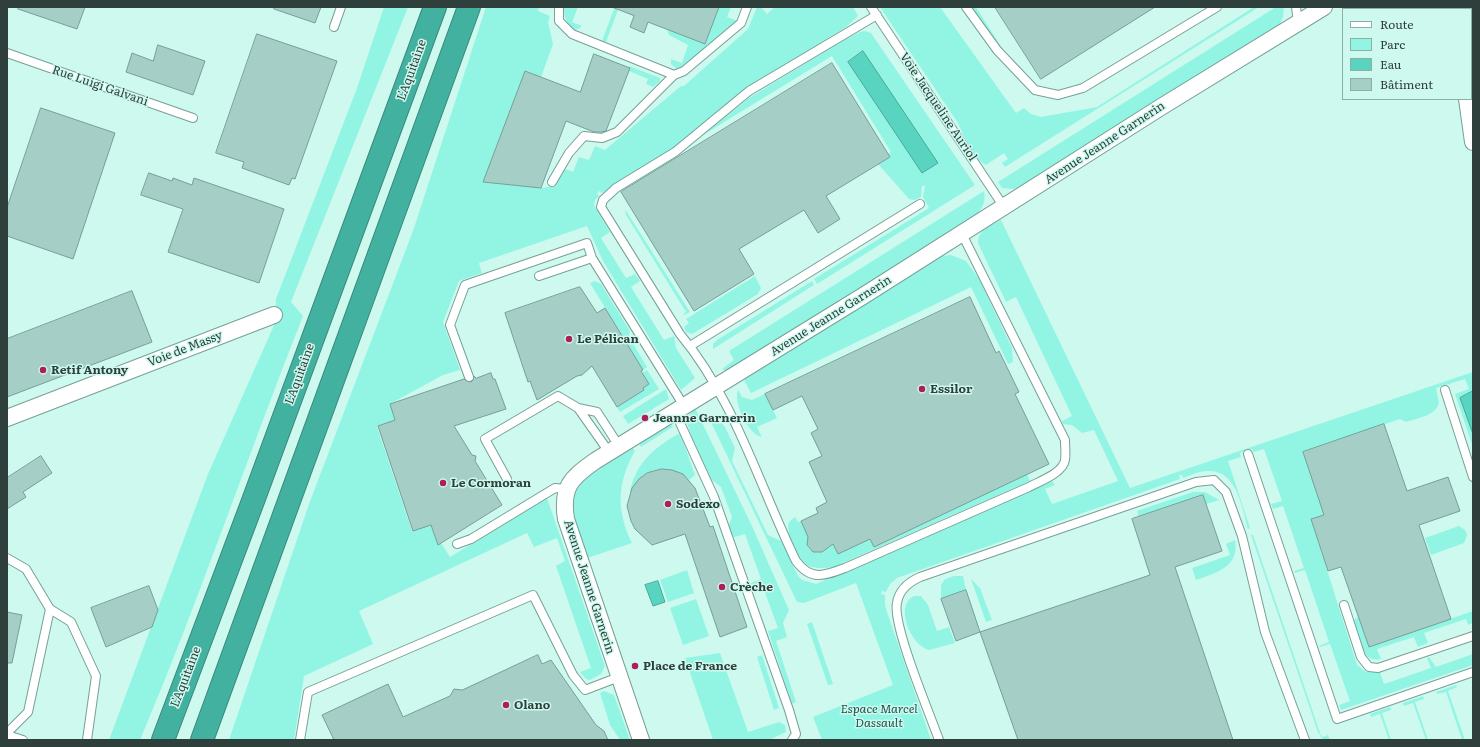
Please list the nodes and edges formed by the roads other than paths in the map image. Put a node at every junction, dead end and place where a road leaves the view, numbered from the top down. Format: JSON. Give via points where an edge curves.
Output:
{"nodes":[{"id":1,"x":341,"y":7,"type":"edge"},
{"id":2,"x":435,"y":7,"type":"edge"},
{"id":3,"x":469,"y":7,"type":"edge"},
{"id":4,"x":559,"y":7,"type":"edge"},
{"id":5,"x":747,"y":7,"type":"edge"},
{"id":6,"x":871,"y":7,"type":"edge"},
{"id":7,"x":966,"y":7,"type":"edge"},
{"id":8,"x":1217,"y":7,"type":"edge"},
{"id":9,"x":1324,"y":7,"type":"edge"},
{"id":10,"x":876,"y":15,"type":"junction"},
{"id":11,"x":1297,"y":15,"type":"edge"},
{"id":12,"x":334,"y":27,"type":"dead end"},
{"id":13,"x":7,"y":53,"type":"edge"},
{"id":14,"x":674,"y":75,"type":"junction"},
{"id":15,"x":1467,"y":100,"type":"edge"},
{"id":16,"x":193,"y":118,"type":"dead end"},
{"id":17,"x":1473,"y":142,"type":"edge"},
{"id":18,"x":552,"y":182,"type":"dead end"},
{"id":19,"x":920,"y":204,"type":"dead end"},
{"id":20,"x":1004,"y":208,"type":"junction"},
{"id":21,"x":962,"y":234,"type":"junction"},
{"id":22,"x":592,"y":258,"type":"junction"},
{"id":23,"x":539,"y":276,"type":"dead end"},
{"id":24,"x":274,"y":315,"type":"dead end"},
{"id":25,"x":690,"y":346,"type":"junction"},
{"id":26,"x":469,"y":377,"type":"dead end"},
{"id":27,"x":716,"y":387,"type":"junction"},
{"id":28,"x":1445,"y":390,"type":"dead end"},
{"id":29,"x":578,"y":408,"type":"junction"},
{"id":30,"x":679,"y":409,"type":"junction"},
{"id":31,"x":7,"y":418,"type":"edge"},
{"id":32,"x":614,"y":449,"type":"junction"},
{"id":33,"x":1248,"y":454,"type":"dead end"},
{"id":34,"x":1473,"y":477,"type":"edge"},
{"id":35,"x":507,"y":479,"type":"dead end"},
{"id":36,"x":566,"y":490,"type":"junction"},
{"id":37,"x":457,"y":544,"type":"dead end"},
{"id":38,"x":7,"y":558,"type":"edge"},
{"id":39,"x":1344,"y":605,"type":"dead end"},
{"id":40,"x":50,"y":610,"type":"junction"},
{"id":41,"x":1473,"y":636,"type":"edge"},
{"id":42,"x":1473,"y":672,"type":"edge"},
{"id":43,"x":619,"y":677,"type":"junction"},
{"id":44,"x":172,"y":715,"type":"junction"},
{"id":45,"x":7,"y":734,"type":"edge"},
{"id":46,"x":23,"y":740,"type":"edge"},
{"id":47,"x":86,"y":740,"type":"edge"},
{"id":48,"x":152,"y":740,"type":"edge"},
{"id":49,"x":163,"y":740,"type":"edge"},
{"id":50,"x":202,"y":740,"type":"edge"},
{"id":51,"x":300,"y":740,"type":"edge"},
{"id":52,"x":642,"y":740,"type":"edge"},
{"id":53,"x":792,"y":740,"type":"edge"},
{"id":54,"x":939,"y":740,"type":"edge"},
{"id":55,"x":1305,"y":740,"type":"edge"}],
"edges":[{"from":1,"to":12,"type":"lane"},
{"from":2,"to":44,"type":"highway","name":"L'Aquitaine"},
{"from":3,"to":50,"type":"highway"},
{"from":4,"to":14,"type":"lane","via":[[559,21],[572,34]]},
{"from":5,"to":14,"type":"lane","via":[[741,23],[684,71]]},
{"from":6,"to":10,"type":"lane","name":"Voie Jacqueline Auriol"},
{"from":7,"to":8,"type":"lane","via":[[997,50],[1035,90],[1058,95],[1083,88]]},
{"from":9,"to":11,"type":"street","name":"Avenue Jeanne Garnerin"},
{"from":10,"to":20,"type":"lane","name":"Voie Jacqueline Auriol"},
{"from":10,"to":25,"type":"lane","via":[[749,92],[675,152],[616,188],[603,200],[601,207]]},
{"from":11,"to":20,"type":"street","name":"Avenue Jeanne Garnerin"},
{"from":13,"to":16,"type":"lane","name":"Rue Luigi Galvani"},
{"from":14,"to":18,"type":"lane","via":[[617,132],[602,138],[584,136],[569,153]]},
{"from":15,"to":17,"type":"street"},
{"from":19,"to":25,"type":"lane"},
{"from":20,"to":21,"type":"street","name":"Avenue Jeanne Garnerin"},
{"from":21,"to":27,"type":"street","name":"Avenue Jeanne Garnerin"},
{"from":21,"to":27,"type":"lane","via":[[1065,440],[1065,461],[1050,476],[831,574],[809,574],[796,561],[787,543],[744,440]]},
{"from":22,"to":23,"type":"lane"},
{"from":22,"to":26,"type":"lane","via":[[587,243],[465,285],[450,325]]},
{"from":22,"to":30,"type":"lane"},
{"from":24,"to":31,"type":"street","name":"Voie de Massy"},
{"from":25,"to":27,"type":"lane"},
{"from":27,"to":30,"type":"street","name":"Avenue Jeanne Garnerin"},
{"from":28,"to":34,"type":"lane"},
{"from":29,"to":32,"type":"lane"},
{"from":29,"to":32,"type":"lane","via":[[597,412]]},
{"from":29,"to":35,"type":"lane","via":[[558,396],[485,439]]},
{"from":30,"to":32,"type":"street","name":"Avenue Jeanne Garnerin"},
{"from":30,"to":53,"type":"lane","via":[[699,467],[714,497],[789,710],[796,734]]},
{"from":32,"to":36,"type":"street","name":"Avenue Jeanne Garnerin","via":[[578,473]]},
{"from":33,"to":42,"type":"lane","via":[[1337,719]]},
{"from":36,"to":37,"type":"lane","via":[[555,488],[471,539]]},
{"from":36,"to":43,"type":"street","name":"Avenue Jeanne Garnerin","via":[[566,518]]},
{"from":38,"to":40,"type":"lane","via":[[26,569]]},
{"from":39,"to":41,"type":"lane","via":[[1361,657],[1370,667],[1378,668]]},
{"from":40,"to":45,"type":"lane","via":[[28,712]]},
{"from":40,"to":47,"type":"lane","via":[[71,622],[96,676]]},
{"from":43,"to":51,"type":"lane","via":[[585,690],[573,675],[533,595],[308,692]]},
{"from":43,"to":52,"type":"street","name":"Avenue Jeanne Garnerin"},
{"from":44,"to":48,"type":"highway"},
{"from":44,"to":49,"type":"highway","name":"L'Aquitaine"},
{"from":45,"to":46,"type":"lane"},
{"from":54,"to":55,"type":"lane","via":[[896,612],[897,601],[909,582],[920,576],[1188,485],[1214,480],[1226,492],[1242,536],[1265,632]]}]}
